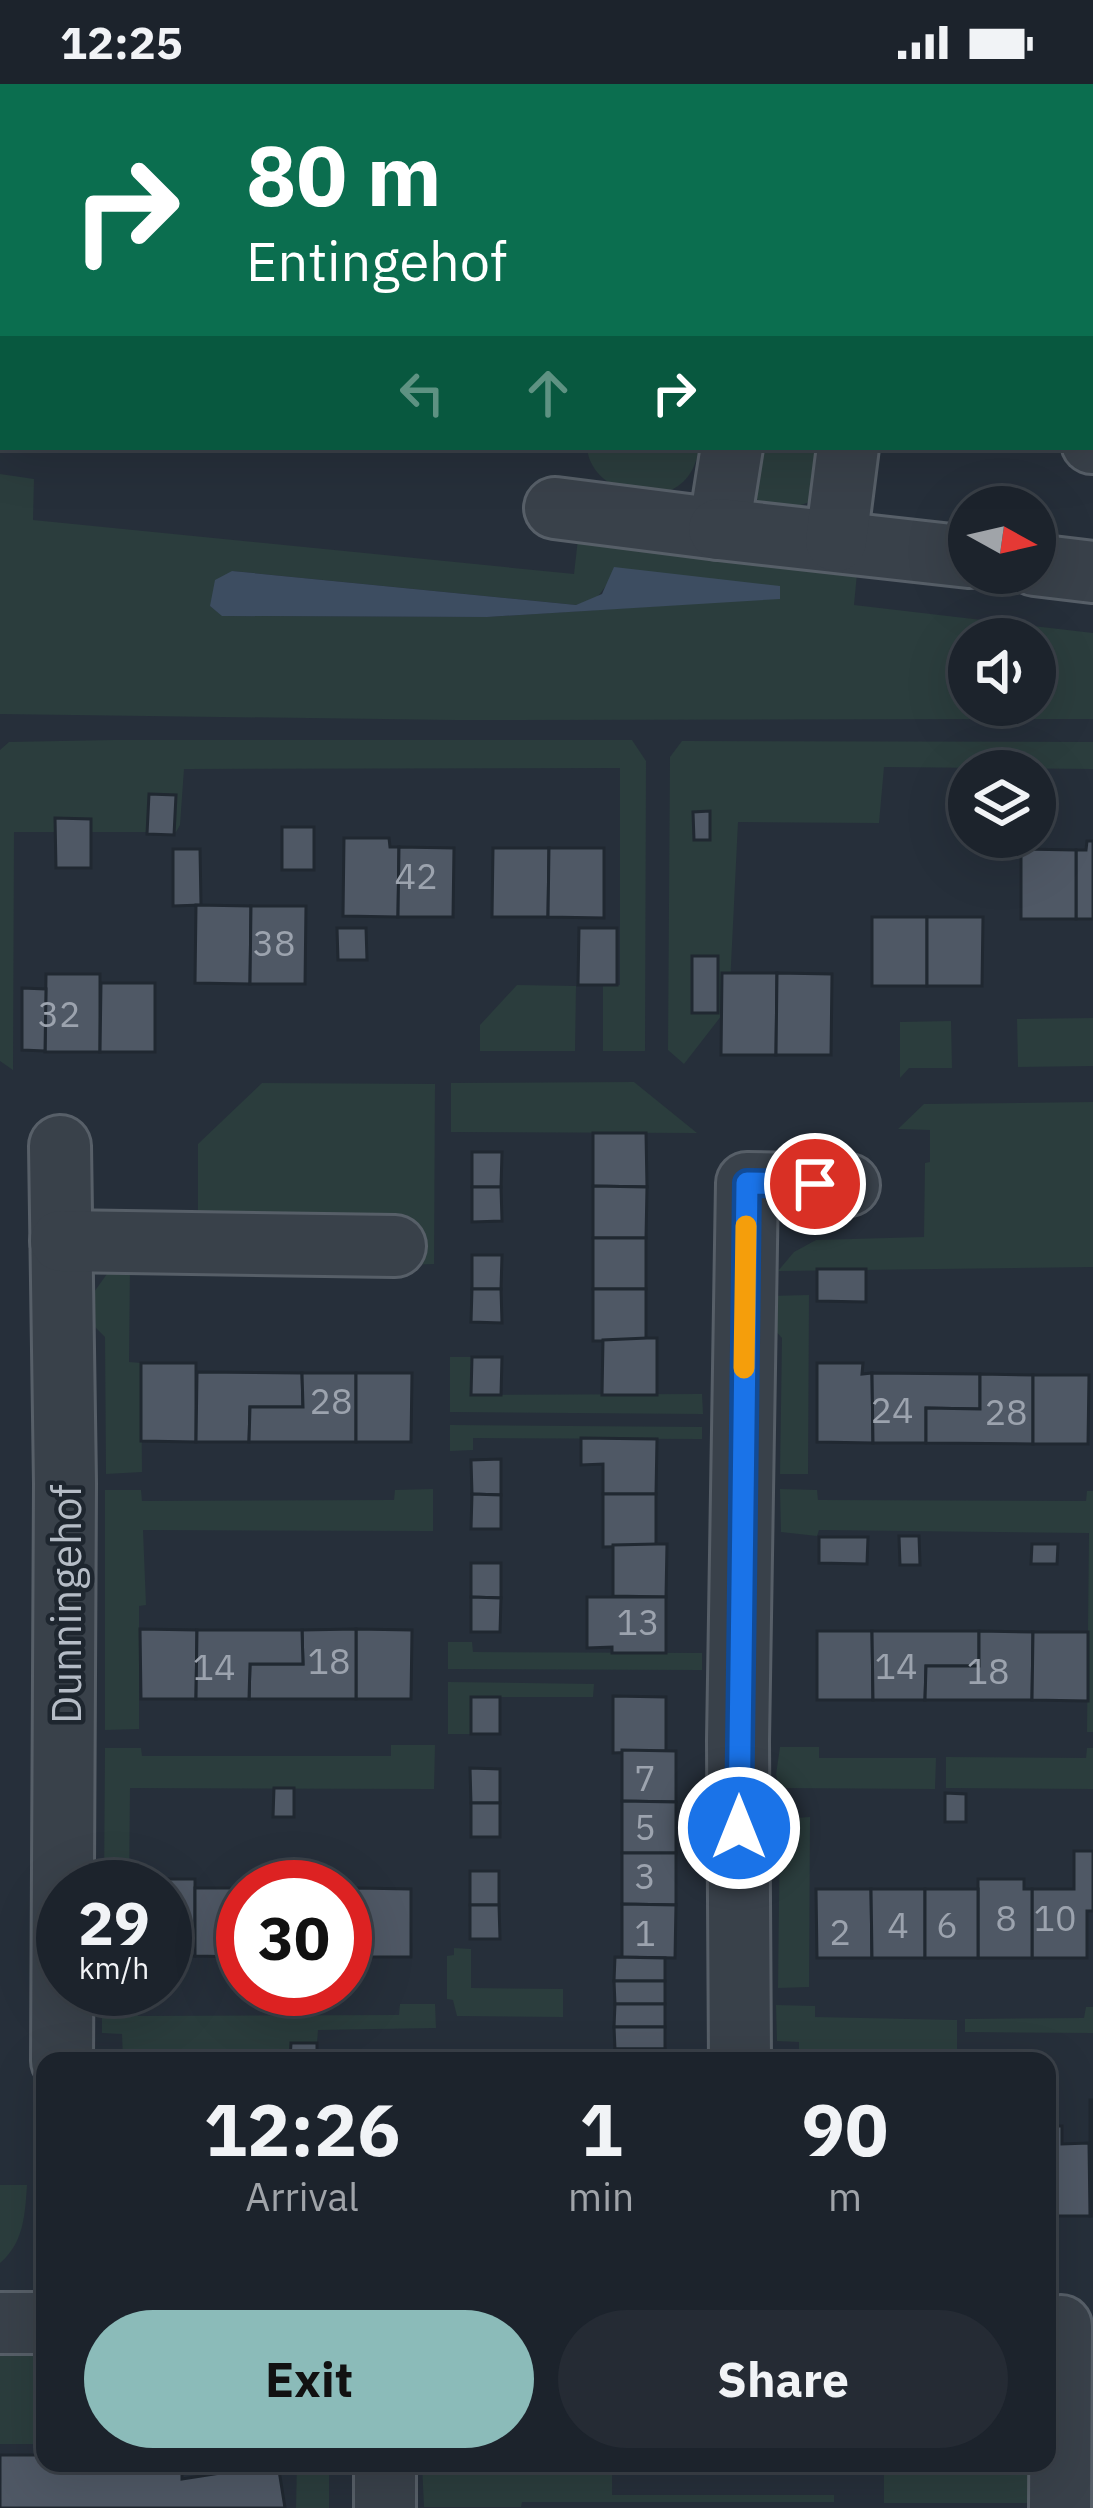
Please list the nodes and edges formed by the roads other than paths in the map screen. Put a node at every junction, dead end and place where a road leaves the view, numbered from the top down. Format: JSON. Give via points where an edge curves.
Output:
{"nodes":[{"id":1,"x":848,"y":450,"type":"edge"},
{"id":2,"x":725,"y":474,"type":"edge"},
{"id":3,"x":555,"y":508,"type":"dead end"},
{"id":4,"x":836,"y":541,"type":"junction"},
{"id":5,"x":948,"y":554,"type":"edge"},
{"id":6,"x":1056,"y":568,"type":"edge"},
{"id":7,"x":1093,"y":572,"type":"edge"},
{"id":8,"x":60,"y":1146,"type":"dead end"},
{"id":9,"x":849,"y":1185,"type":"dead end"},
{"id":10,"x":61,"y":1241,"type":"junction"},
{"id":11,"x":395,"y":1246,"type":"dead end"},
{"id":12,"x":62,"y":2052,"type":"edge"},
{"id":13,"x":740,"y":2052,"type":"edge"},
{"id":14,"x":0,"y":2323,"type":"edge"},
{"id":15,"x":36,"y":2323,"type":"edge"},
{"id":16,"x":1067,"y":2326,"type":"edge"},
{"id":17,"x":385,"y":2472,"type":"edge"},
{"id":18,"x":1071,"y":2497,"type":"edge"},
{"id":19,"x":385,"y":2508,"type":"edge"}],
"edges":[{"from":1,"to":4,"type":"street"},
{"from":2,"to":3,"type":"street"},
{"from":2,"to":4,"type":"street"},
{"from":4,"to":5,"type":"street"},
{"from":6,"to":7,"type":"street"},
{"from":8,"to":10,"type":"street","name":"Dunningehof"},
{"from":9,"to":13,"type":"street","via":[[747,1183]]},
{"from":10,"to":11,"type":"street"},
{"from":10,"to":12,"type":"street","name":"Dunningehof"},
{"from":14,"to":15,"type":"street"},
{"from":16,"to":18,"type":"street"},
{"from":17,"to":19,"type":"street"}]}
